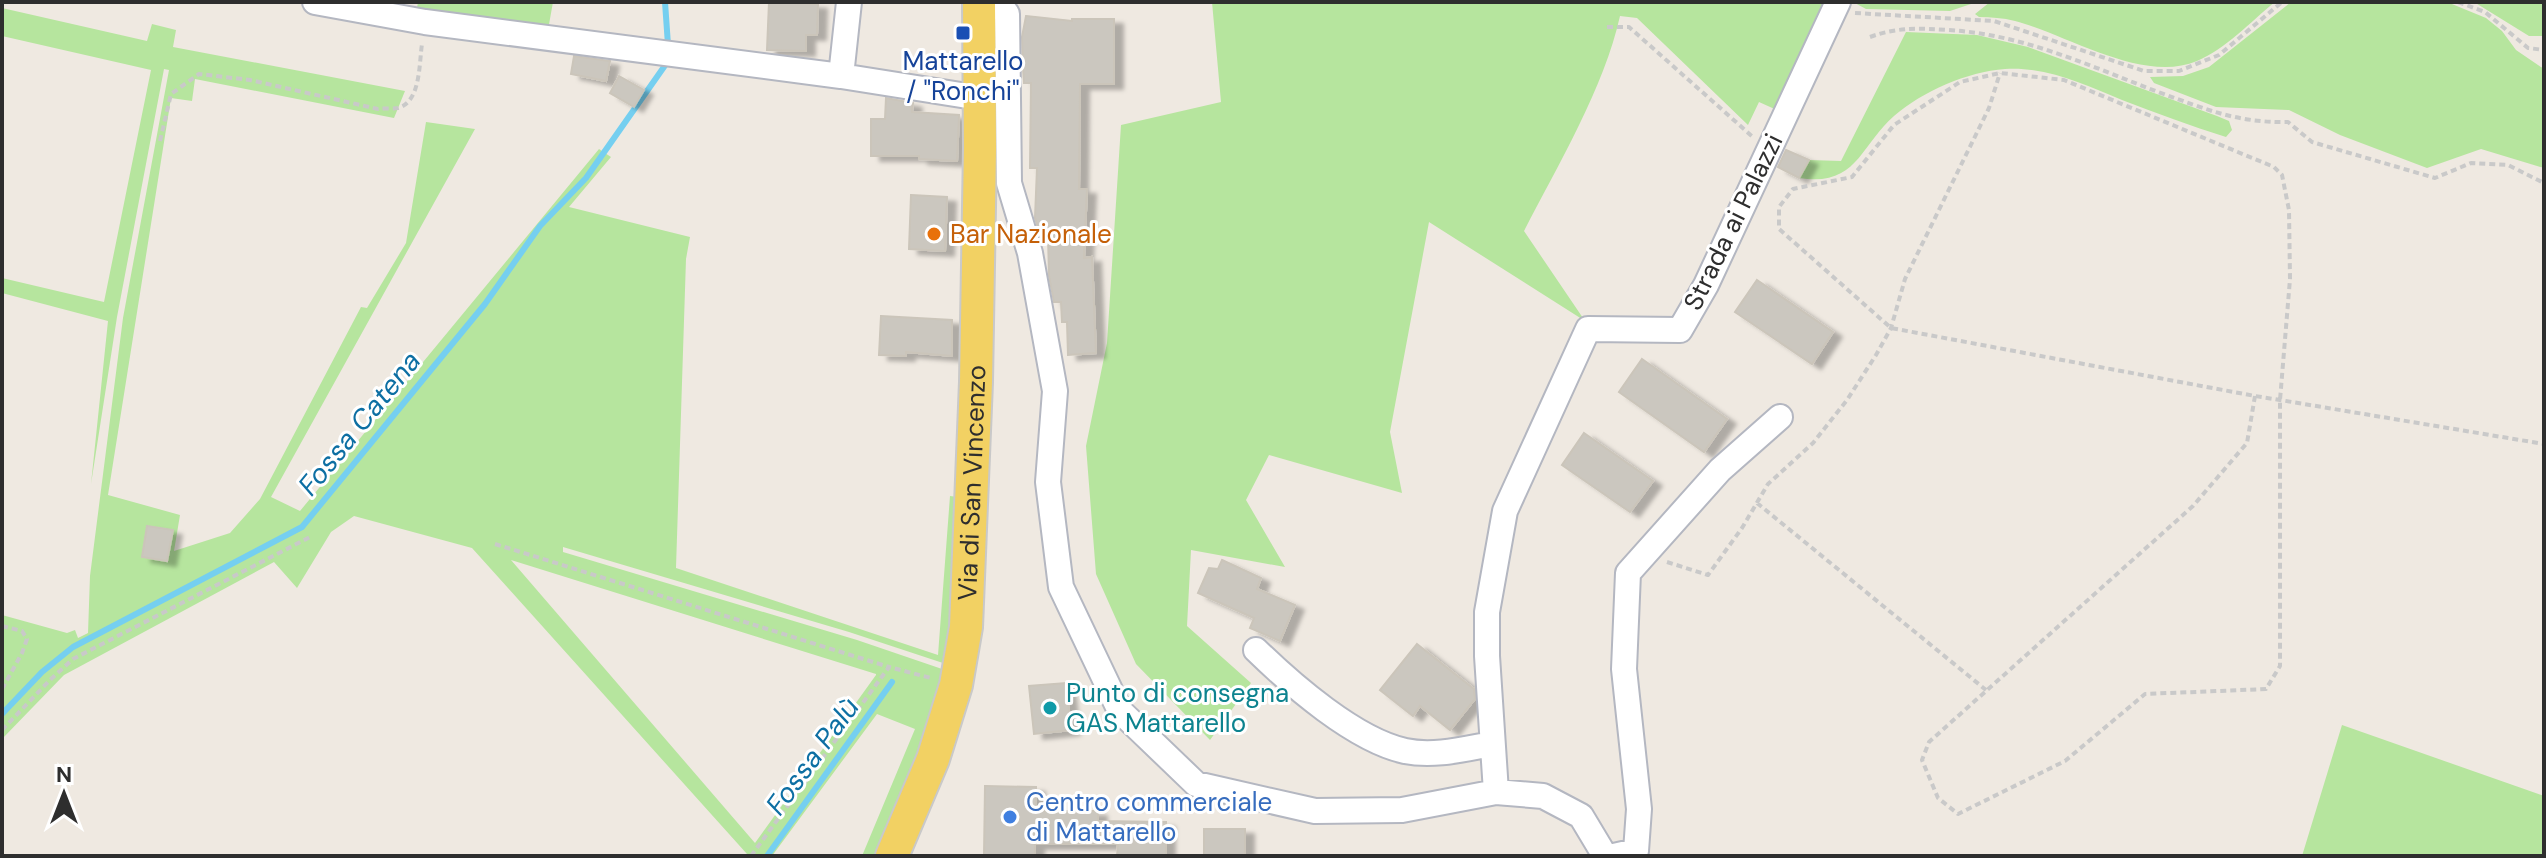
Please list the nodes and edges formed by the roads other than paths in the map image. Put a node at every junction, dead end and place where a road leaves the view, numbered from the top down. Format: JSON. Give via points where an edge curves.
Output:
{"nodes":[{"id":1,"x":315,"y":2,"type":"edge"},
{"id":2,"x":849,"y":2,"type":"edge"},
{"id":3,"x":988,"y":6,"type":"edge"},
{"id":4,"x":1836,"y":7,"type":"edge"},
{"id":5,"x":993,"y":42,"type":"junction"},
{"id":6,"x":841,"y":76,"type":"junction"},
{"id":7,"x":980,"y":98,"type":"junction"},
{"id":8,"x":1780,"y":417,"type":"dead end"},
{"id":9,"x":1256,"y":650,"type":"dead end"},
{"id":10,"x":1492,"y":744,"type":"junction"},
{"id":11,"x":1496,"y":792,"type":"junction"},
{"id":12,"x":901,"y":847,"type":"edge"},
{"id":13,"x":1605,"y":856,"type":"edge"},
{"id":14,"x":1614,"y":856,"type":"edge"}],
"edges":[{"from":1,"to":6,"type":"street","via":[[425,22]]},
{"from":2,"to":6,"type":"street"},
{"from":3,"to":5,"type":"main road","name":"Via di San Vincenzo"},
{"from":4,"to":10,"type":"street","name":"Strada ai Palazzi","via":[[1680,330],[1588,329],[1505,511],[1487,612]]},
{"from":5,"to":7,"type":"main road","name":"Via di San Vincenzo"},
{"from":5,"to":11,"type":"street","via":[[1009,183],[1030,253],[1055,391],[1048,482],[1061,587],[1120,711],[1196,784],[1315,811],[1402,810]]},
{"from":6,"to":7,"type":"street"},
{"from":7,"to":12,"type":"main road","name":"Via di San Vincenzo","via":[[977,368],[966,627],[956,685]]},
{"from":8,"to":14,"type":"street","via":[[1720,470],[1628,573],[1624,669],[1639,809],[1636,851]]},
{"from":9,"to":10,"type":"street","via":[[1315,703],[1374,739],[1405,751],[1440,753]]},
{"from":10,"to":11,"type":"street","name":"Strada ai Palazzi"},
{"from":11,"to":13,"type":"street","via":[[1543,796],[1581,816]]}]}
